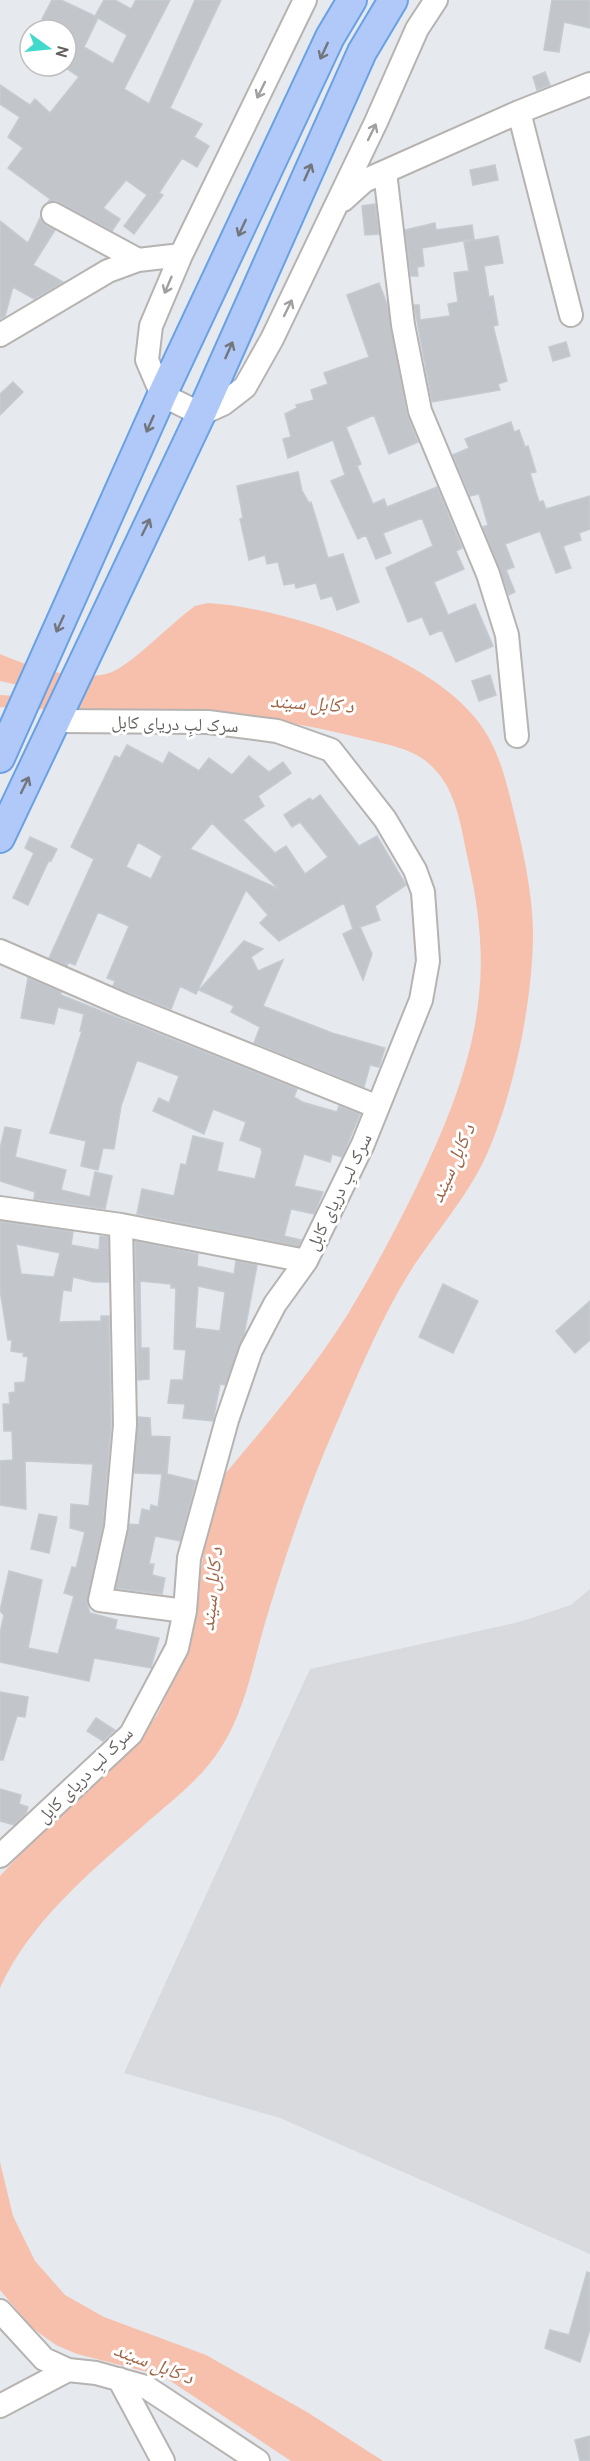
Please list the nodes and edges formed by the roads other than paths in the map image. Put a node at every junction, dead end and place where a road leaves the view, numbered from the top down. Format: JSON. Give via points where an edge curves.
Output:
{"nodes":[{"id":1,"x":305,"y":0,"type":"edge"},
{"id":2,"x":352,"y":0,"type":"edge"},
{"id":3,"x":393,"y":0,"type":"edge"},
{"id":4,"x":436,"y":0,"type":"edge"},
{"id":5,"x":590,"y":84,"type":"edge"},
{"id":6,"x":519,"y":112,"type":"junction"},
{"id":7,"x":385,"y":172,"type":"junction"},
{"id":8,"x":335,"y":208,"type":"junction"},
{"id":9,"x":53,"y":214,"type":"dead end"},
{"id":10,"x":180,"y":255,"type":"junction"},
{"id":11,"x":138,"y":260,"type":"junction"},
{"id":12,"x":571,"y":315,"type":"dead end"},
{"id":13,"x":0,"y":334,"type":"edge"},
{"id":14,"x":162,"y":395,"type":"junction"},
{"id":15,"x":201,"y":414,"type":"junction"},
{"id":16,"x":12,"y":714,"type":"edge"},
{"id":17,"x":58,"y":718,"type":"junction"},
{"id":18,"x":517,"y":736,"type":"dead end"},
{"id":19,"x":0,"y":758,"type":"edge"},
{"id":20,"x":0,"y":838,"type":"edge"},
{"id":21,"x":0,"y":951,"type":"edge"},
{"id":22,"x":378,"y":1107,"type":"junction"},
{"id":23,"x":0,"y":1208,"type":"edge"},
{"id":24,"x":121,"y":1225,"type":"junction"},
{"id":25,"x":306,"y":1262,"type":"junction"},
{"id":26,"x":185,"y":1611,"type":"junction"},
{"id":27,"x":0,"y":1856,"type":"edge"},
{"id":28,"x":0,"y":2311,"type":"edge"},
{"id":29,"x":68,"y":2370,"type":"junction"},
{"id":30,"x":119,"y":2379,"type":"junction"},
{"id":31,"x":0,"y":2406,"type":"edge"},
{"id":32,"x":163,"y":2461,"type":"edge"},
{"id":33,"x":258,"y":2461,"type":"edge"}],
"edges":[{"from":1,"to":10,"type":"street","one_way":true},
{"from":2,"to":14,"type":"main road","one_way":true,"via":[[330,37]]},
{"from":15,"to":3,"type":"main road","one_way":true,"via":[[362,52]]},
{"from":8,"to":4,"type":"street","one_way":true,"via":[[417,29]]},
{"from":5,"to":6,"type":"street"},
{"from":6,"to":7,"type":"street"},
{"from":6,"to":12,"type":"street"},
{"from":7,"to":8,"type":"street","via":[[364,181]]},
{"from":7,"to":18,"type":"street","via":[[403,325],[420,411],[492,584],[507,635]]},
{"from":15,"to":8,"type":"street","one_way":true,"via":[[223,404],[244,387],[272,339]]},
{"from":9,"to":11,"type":"street"},
{"from":10,"to":11,"type":"street"},
{"from":10,"to":14,"type":"street","one_way":true,"via":[[150,326],[147,349],[147,360]]},
{"from":11,"to":13,"type":"street","via":[[108,271]]},
{"from":14,"to":15,"type":"street"},
{"from":14,"to":16,"type":"main road","one_way":true,"via":[[84,571]]},
{"from":17,"to":15,"type":"main road","one_way":true},
{"from":16,"to":19,"type":"main road"},
{"from":20,"to":17,"type":"main road","one_way":true},
{"from":17,"to":22,"type":"street","name":"سرک لبِ دریای کابل","via":[[208,722],[277,731],[330,750],[345,766],[385,819],[415,870],[423,892],[427,927],[428,961],[421,1000]]},
{"from":21,"to":22,"type":"street"},
{"from":22,"to":25,"type":"street","name":"سرک لبِ دریای کابل"},
{"from":23,"to":24,"type":"street"},
{"from":24,"to":25,"type":"street"},
{"from":24,"to":26,"type":"street","via":[[124,1425],[116,1527],[100,1600]]},
{"from":25,"to":26,"type":"street","name":"سرک لبِ دریای کابل","via":[[275,1304],[251,1350],[227,1420],[189,1558]]},
{"from":26,"to":27,"type":"street","name":"سرک لبِ دریای کابل","via":[[177,1648],[131,1734]]},
{"from":28,"to":29,"type":"street","via":[[45,2359]]},
{"from":29,"to":30,"type":"street"},
{"from":29,"to":31,"type":"street"},
{"from":30,"to":32,"type":"street"},
{"from":30,"to":33,"type":"street","via":[[146,2387]]}]}
